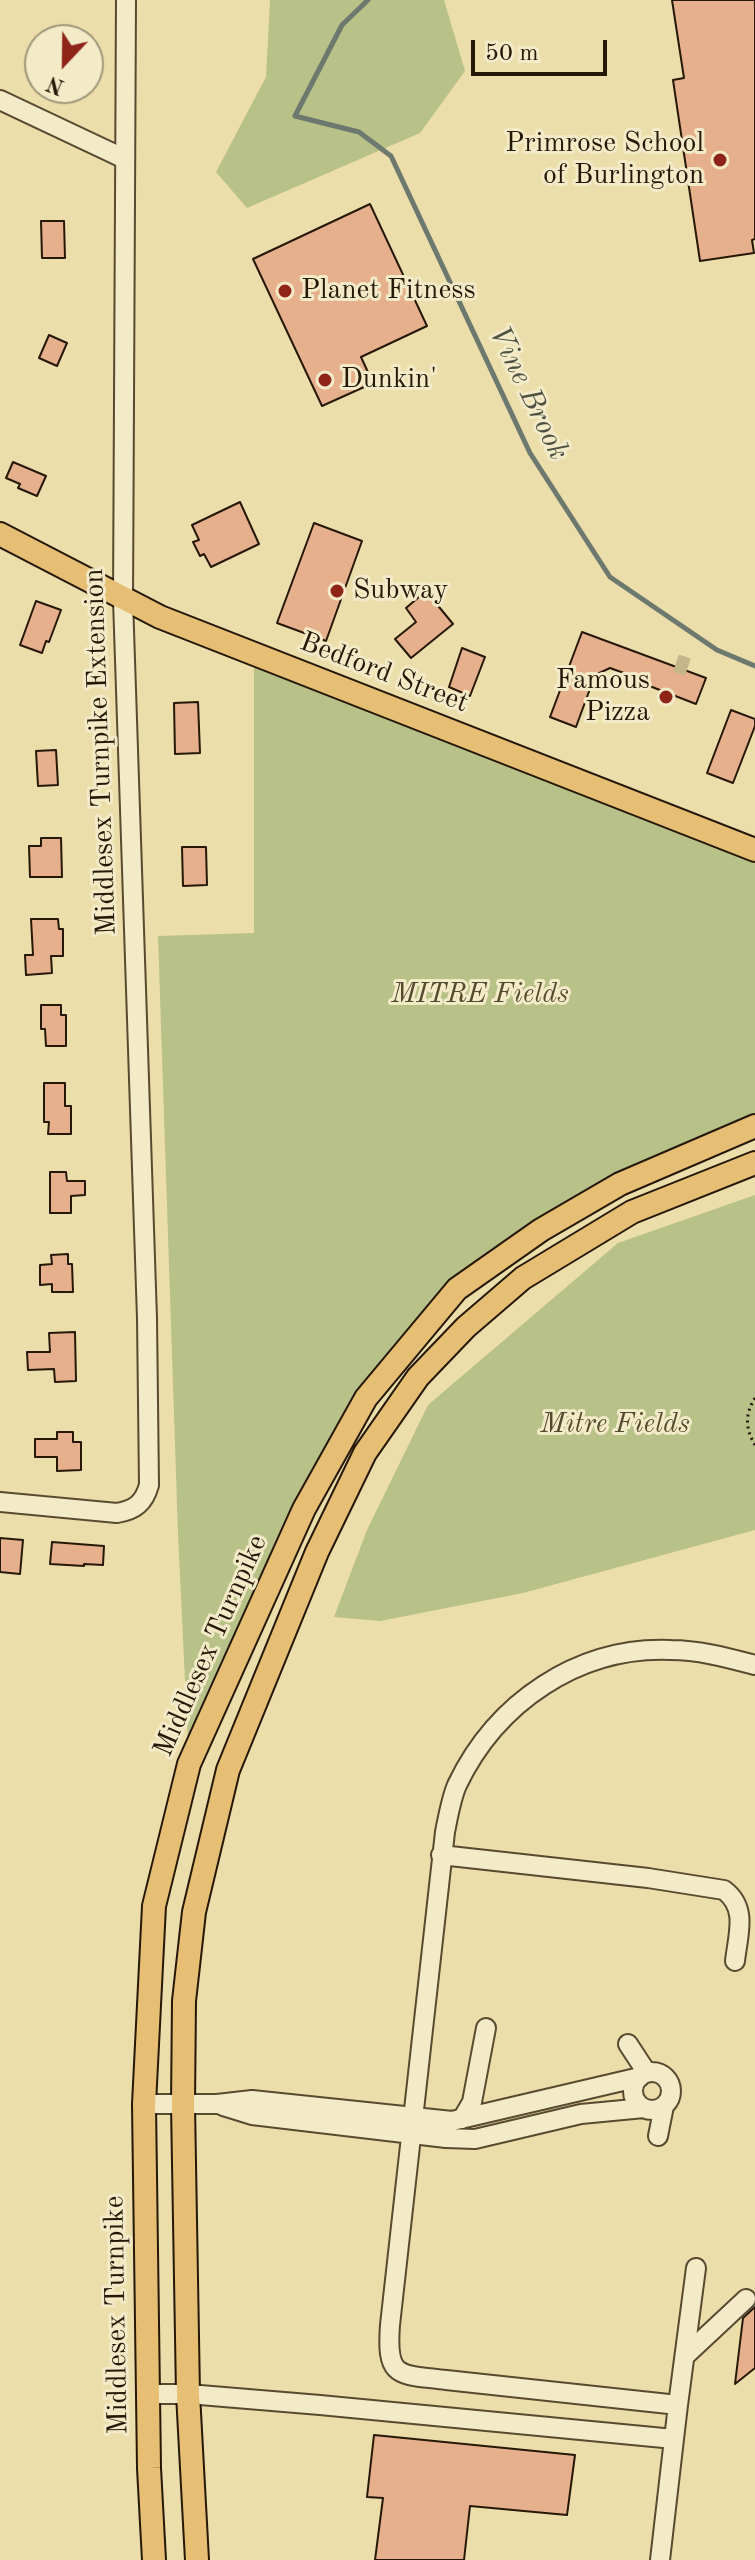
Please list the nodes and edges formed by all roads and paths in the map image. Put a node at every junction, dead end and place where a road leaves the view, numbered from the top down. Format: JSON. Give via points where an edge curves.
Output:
{"nodes":[{"id":1,"x":126,"y":0,"type":"edge"},
{"id":2,"x":0,"y":100,"type":"edge"},
{"id":3,"x":125,"y":159,"type":"junction"},
{"id":4,"x":0,"y":534,"type":"edge"},
{"id":5,"x":123,"y":600,"type":"junction"},
{"id":6,"x":755,"y":850,"type":"edge"},
{"id":7,"x":755,"y":1126,"type":"edge"},
{"id":8,"x":755,"y":1163,"type":"edge"},
{"id":9,"x":755,"y":1398,"type":"edge"},
{"id":10,"x":755,"y":1445,"type":"edge"},
{"id":11,"x":0,"y":1502,"type":"edge"},
{"id":12,"x":755,"y":1665,"type":"edge"},
{"id":13,"x":441,"y":1855,"type":"junction"},
{"id":14,"x":735,"y":1961,"type":"dead end"},
{"id":15,"x":486,"y":2028,"type":"dead end"},
{"id":16,"x":628,"y":2044,"type":"dead end"},
{"id":17,"x":643,"y":2075,"type":"junction"},
{"id":18,"x":144,"y":2104,"type":"junction"},
{"id":19,"x":183,"y":2105,"type":"junction"},
{"id":20,"x":664,"y":2106,"type":"junction"},
{"id":21,"x":644,"y":2108,"type":"junction"},
{"id":22,"x":462,"y":2119,"type":"junction"},
{"id":23,"x":412,"y":2124,"type":"junction"},
{"id":24,"x":658,"y":2136,"type":"dead end"},
{"id":25,"x":696,"y":2268,"type":"dead end"},
{"id":26,"x":746,"y":2299,"type":"dead end"},
{"id":27,"x":685,"y":2356,"type":"junction"},
{"id":28,"x":148,"y":2394,"type":"junction"},
{"id":29,"x":188,"y":2394,"type":"junction"},
{"id":30,"x":678,"y":2405,"type":"junction"},
{"id":31,"x":674,"y":2439,"type":"junction"},
{"id":32,"x":154,"y":2560,"type":"edge"},
{"id":33,"x":197,"y":2560,"type":"edge"},
{"id":34,"x":660,"y":2560,"type":"edge"}],
"edges":[{"from":1,"to":3,"type":"street","name":"Middlesex Turnpike Extension"},
{"from":2,"to":3,"type":"street"},
{"from":3,"to":5,"type":"street","name":"Middlesex Turnpike Extension"},
{"from":4,"to":5,"type":"main road","name":"Bedford Street"},
{"from":5,"to":6,"type":"main road","name":"Bedford Street"},
{"from":5,"to":11,"type":"street","name":"Middlesex Turnpike Extension","via":[[149,1485],[131,1511],[117,1513]]},
{"from":7,"to":18,"type":"main road","name":"Middlesex Turnpike","via":[[620,1184],[541,1230],[457,1289],[366,1398],[304,1509],[189,1764],[154,1906]]},
{"from":8,"to":19,"type":"main road","via":[[632,1212],[523,1278],[418,1377],[365,1453],[317,1552],[228,1770],[194,1912],[184,2001]]},
{"from":9,"to":10,"type":"path","via":[[746,1417]]},
{"from":12,"to":13,"type":"street","via":[[671,1650],[633,1652],[584,1664],[547,1682],[507,1712],[478,1747],[456,1788]]},
{"from":13,"to":14,"type":"street","via":[[724,1890],[740,1911]]},
{"from":13,"to":23,"type":"street"},
{"from":15,"to":22,"type":"street","via":[[472,2102]]},
{"from":16,"to":17,"type":"street"},
{"from":17,"to":20,"type":"street","via":[[660,2074],[669,2082],[671,2095]]},
{"from":17,"to":21,"type":"street","via":[[634,2094]]},
{"from":17,"to":22,"type":"street"},
{"from":18,"to":19,"type":"street"},
{"from":18,"to":28,"type":"main road","name":"Middlesex Turnpike"},
{"from":19,"to":23,"type":"street","via":[[217,2104],[252,2115]]},
{"from":19,"to":29,"type":"main road"},
{"from":20,"to":21,"type":"street"},
{"from":20,"to":24,"type":"street"},
{"from":21,"to":23,"type":"street","via":[[581,2114],[475,2139]]},
{"from":22,"to":23,"type":"street"},
{"from":23,"to":30,"type":"street","via":[[390,2325],[391,2363],[411,2375]]},
{"from":25,"to":27,"type":"street"},
{"from":26,"to":27,"type":"street"},
{"from":27,"to":30,"type":"street"},
{"from":28,"to":29,"type":"street"},
{"from":28,"to":32,"type":"main road","name":"Middlesex Turnpike"},
{"from":29,"to":31,"type":"street"},
{"from":29,"to":33,"type":"main road"},
{"from":30,"to":31,"type":"street"},
{"from":31,"to":34,"type":"street"}]}
